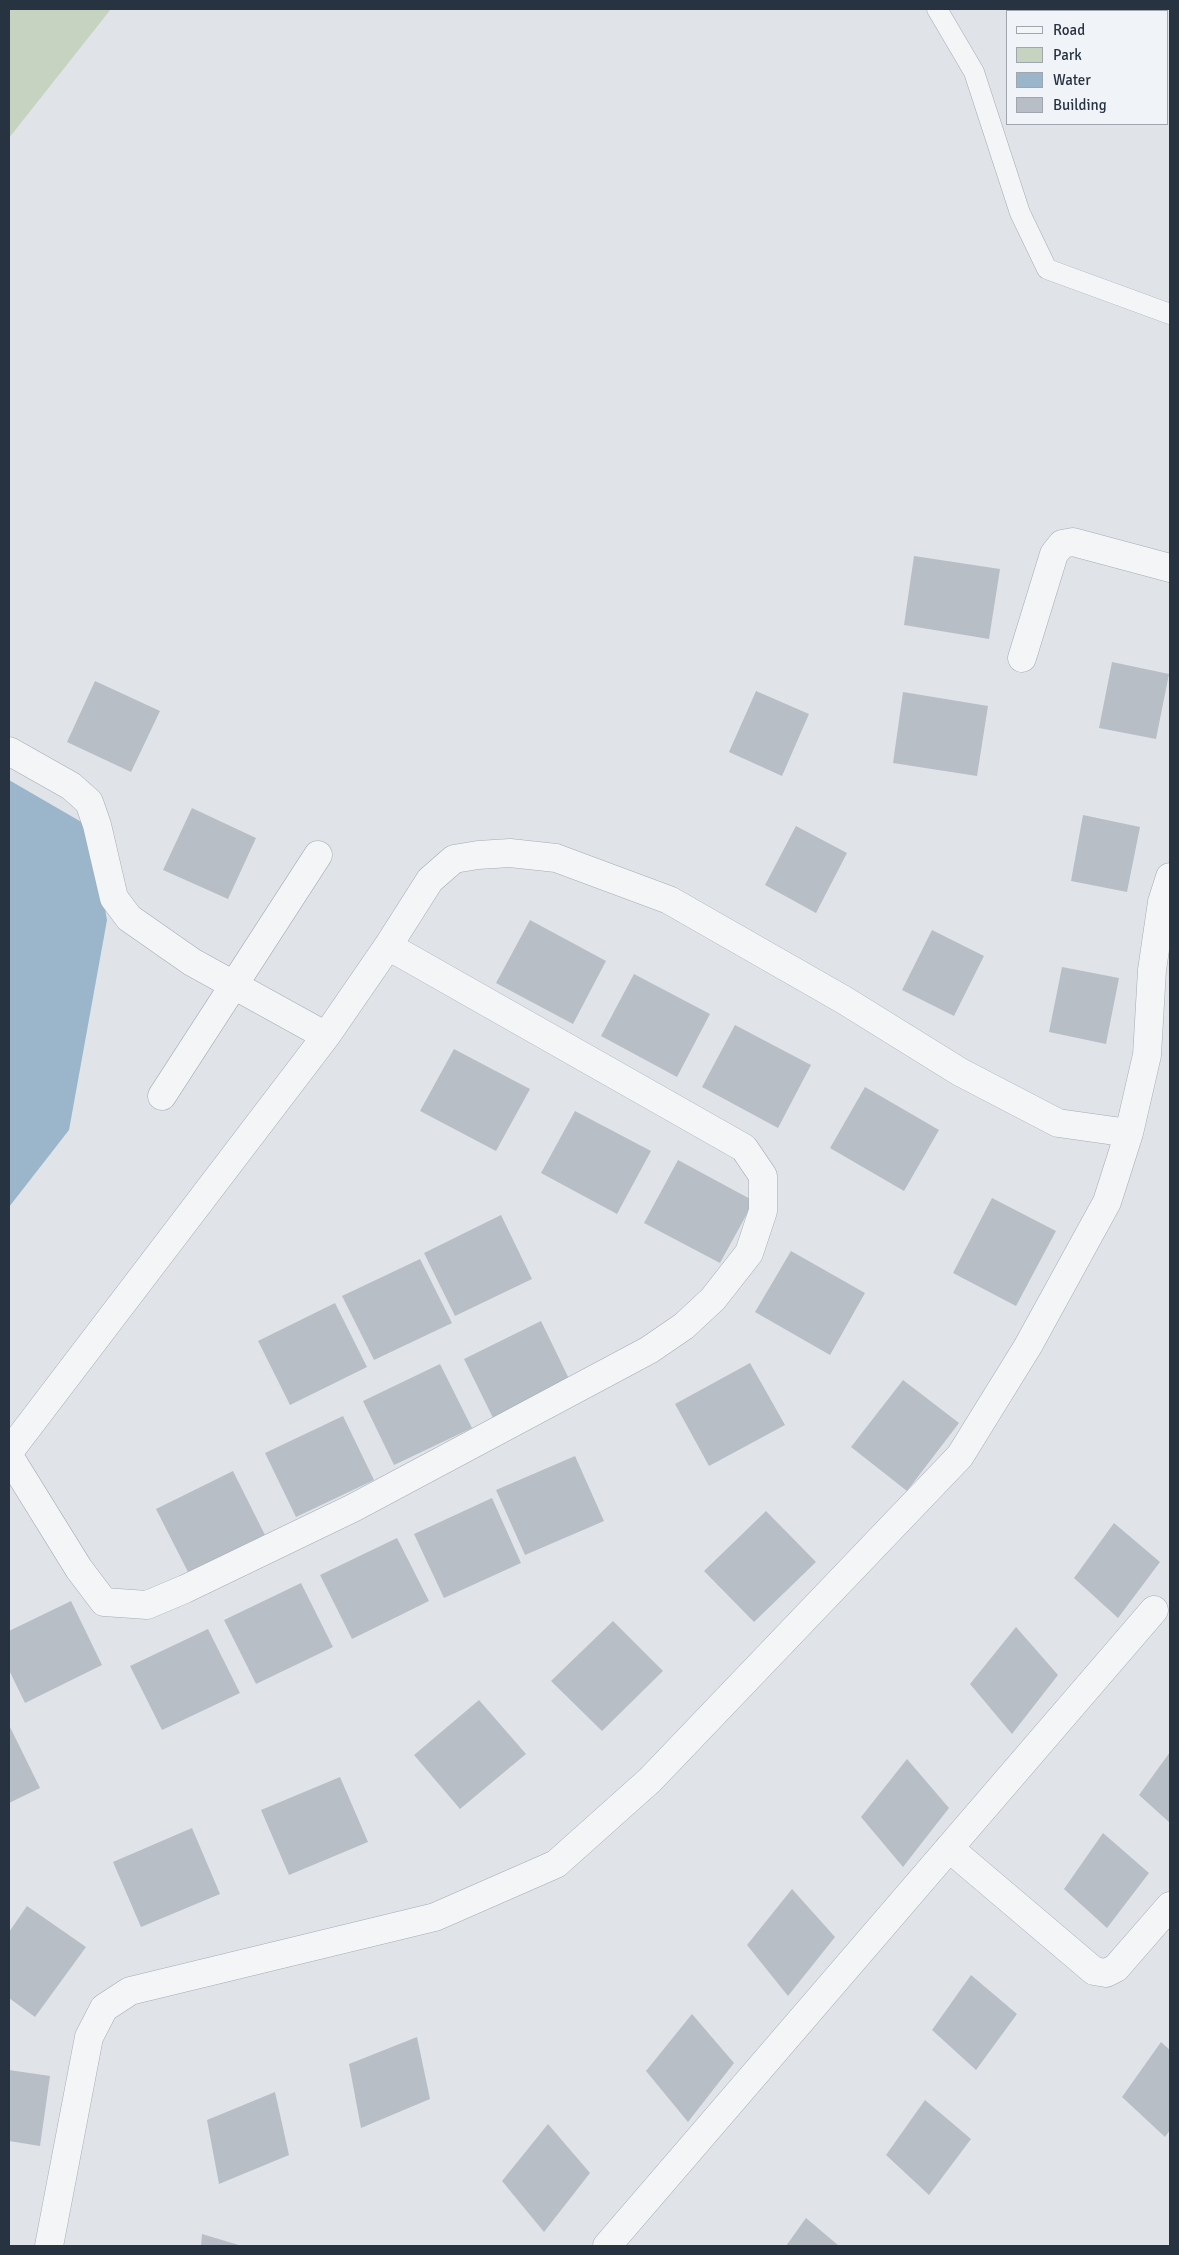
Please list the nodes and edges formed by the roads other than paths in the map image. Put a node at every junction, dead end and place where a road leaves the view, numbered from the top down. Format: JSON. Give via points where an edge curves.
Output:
{"nodes":[{"id":1,"x":937,"y":9,"type":"edge"},
{"id":2,"x":1170,"y":314,"type":"edge"},
{"id":3,"x":1170,"y":568,"type":"edge"},
{"id":4,"x":1022,"y":658,"type":"dead end"},
{"id":5,"x":9,"y":752,"type":"edge"},
{"id":6,"x":318,"y":855,"type":"dead end"},
{"id":7,"x":1170,"y":877,"type":"edge"},
{"id":8,"x":388,"y":946,"type":"junction"},
{"id":9,"x":234,"y":986,"type":"junction"},
{"id":10,"x":326,"y":1036,"type":"junction"},
{"id":11,"x":162,"y":1096,"type":"dead end"},
{"id":12,"x":1129,"y":1133,"type":"junction"},
{"id":13,"x":9,"y":1452,"type":"edge"},
{"id":14,"x":9,"y":1456,"type":"edge"},
{"id":15,"x":1154,"y":1610,"type":"dead end"},
{"id":16,"x":949,"y":1848,"type":"junction"},
{"id":17,"x":1170,"y":1906,"type":"edge"},
{"id":18,"x":50,"y":2246,"type":"edge"},
{"id":19,"x":607,"y":2246,"type":"edge"}],
"edges":[{"from":1,"to":2,"type":"lane","via":[[974,72],[1020,213],[1047,269]]},
{"from":3,"to":4,"type":"street","via":[[1073,542],[1062,544],[1054,554]]},
{"from":5,"to":9,"type":"street","via":[[71,786],[89,802],[114,898],[130,918],[192,962]]},
{"from":6,"to":9,"type":"street"},
{"from":7,"to":12,"type":"street","via":[[1162,902],[1152,970],[1147,1055]]},
{"from":8,"to":10,"type":"street"},
{"from":8,"to":12,"type":"street","via":[[430,880],[454,859],[510,853],[556,858],[669,900],[844,1000],[960,1072],[1058,1123]]},
{"from":8,"to":14,"type":"street","via":[[744,1148],[763,1176],[763,1211],[749,1253],[706,1306],[649,1350],[354,1508],[185,1590],[147,1605],[104,1602],[79,1569]]},
{"from":9,"to":10,"type":"street"},
{"from":9,"to":11,"type":"street"},
{"from":10,"to":13,"type":"street"},
{"from":12,"to":18,"type":"street","via":[[1107,1202],[1028,1346],[960,1456],[650,1780],[556,1864],[435,1917],[130,1991],[104,2008],[89,2037]]},
{"from":15,"to":16,"type":"street"},
{"from":16,"to":17,"type":"street","via":[[1094,1971],[1106,1973],[1116,1968]]},
{"from":16,"to":19,"type":"street"}]}
